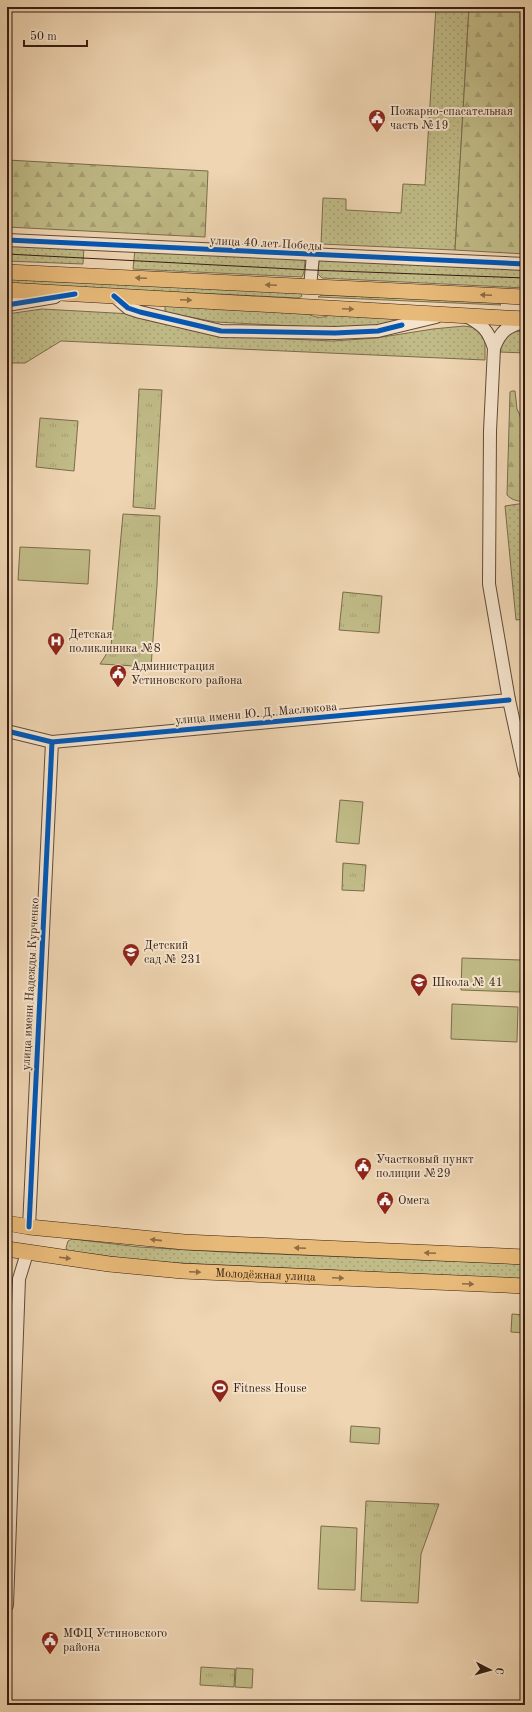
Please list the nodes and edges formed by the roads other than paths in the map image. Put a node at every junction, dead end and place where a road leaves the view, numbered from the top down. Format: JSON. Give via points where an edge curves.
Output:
{"nodes":[{"id":1,"x":7,"y":240,"type":"edge"},
{"id":2,"x":313,"y":255,"type":"junction"},
{"id":3,"x":525,"y":264,"type":"edge"},
{"id":4,"x":7,"y":272,"type":"edge"},
{"id":5,"x":310,"y":287,"type":"junction"},
{"id":6,"x":7,"y":290,"type":"edge"},
{"id":7,"x":75,"y":294,"type":"junction"},
{"id":8,"x":114,"y":296,"type":"junction"},
{"id":9,"x":507,"y":296,"type":"junction"},
{"id":10,"x":525,"y":297,"type":"edge"},
{"id":11,"x":7,"y":305,"type":"edge"},
{"id":12,"x":309,"y":307,"type":"junction"},
{"id":13,"x":446,"y":314,"type":"junction"},
{"id":14,"x":466,"y":316,"type":"junction"},
{"id":15,"x":505,"y":318,"type":"junction"},
{"id":16,"x":525,"y":320,"type":"edge"},
{"id":17,"x":494,"y":348,"type":"junction"},
{"id":18,"x":509,"y":700,"type":"junction"},
{"id":19,"x":7,"y":731,"type":"edge"},
{"id":20,"x":52,"y":742,"type":"junction"},
{"id":21,"x":525,"y":773,"type":"edge"},
{"id":22,"x":7,"y":1223,"type":"edge"},
{"id":23,"x":29,"y":1227,"type":"junction"},
{"id":24,"x":7,"y":1249,"type":"edge"},
{"id":25,"x":27,"y":1253,"type":"junction"},
{"id":26,"x":525,"y":1257,"type":"edge"},
{"id":27,"x":525,"y":1286,"type":"edge"},
{"id":28,"x":7,"y":1605,"type":"edge"}],
"edges":[{"from":1,"to":2,"type":"street","name":"улица 40 лет Победы"},
{"from":2,"to":3,"type":"street","name":"улица 40 лет Победы"},
{"from":2,"to":5,"type":"street"},
{"from":5,"to":4,"type":"main road","one_way":true},
{"from":9,"to":5,"type":"main road","one_way":true},
{"from":5,"to":12,"type":"main road"},
{"from":6,"to":7,"type":"main road"},
{"from":7,"to":8,"type":"main road"},
{"from":7,"to":11,"type":"street"},
{"from":8,"to":12,"type":"main road","one_way":true},
{"from":8,"to":13,"type":"street","via":[[128,308],[140,312],[221,331],[378,331]]},
{"from":9,"to":10,"type":"main road"},
{"from":9,"to":15,"type":"main road"},
{"from":12,"to":13,"type":"main road","one_way":true},
{"from":13,"to":14,"type":"main road"},
{"from":14,"to":15,"type":"main road"},
{"from":14,"to":17,"type":"street","via":[[483,325]]},
{"from":15,"to":16,"type":"main road"},
{"from":16,"to":17,"type":"street","via":[[509,326],[499,336]]},
{"from":17,"to":18,"type":"street","via":[[490,431],[489,584]]},
{"from":18,"to":20,"type":"street","name":"улица имени Ю. Д. Маслюкова"},
{"from":18,"to":21,"type":"street"},
{"from":19,"to":20,"type":"street","name":"улица имени Ю. Д. Маслюкова"},
{"from":20,"to":23,"type":"street","name":"улица имени Надежды Курченко"},
{"from":22,"to":23,"type":"main road"},
{"from":23,"to":25,"type":"main road"},
{"from":26,"to":23,"type":"main road","one_way":true,"via":[[184,1242]]},
{"from":24,"to":25,"type":"main road","name":"Молодёжная улица"},
{"from":25,"to":27,"type":"main road","name":"Молодёжная улица","one_way":true,"via":[[182,1271]]},
{"from":25,"to":28,"type":"street","via":[[19,1280]]}]}
